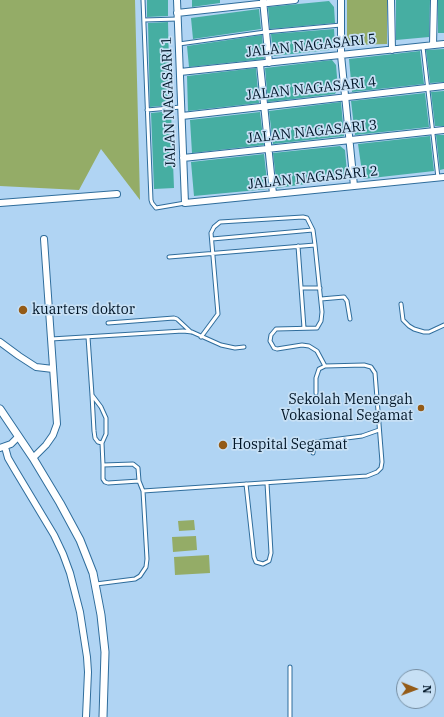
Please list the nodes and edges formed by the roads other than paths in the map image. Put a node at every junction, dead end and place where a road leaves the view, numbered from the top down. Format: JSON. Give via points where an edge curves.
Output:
{"nodes":[{"id":1,"x":143,"y":0,"type":"edge"},
{"id":2,"x":177,"y":0,"type":"edge"},
{"id":3,"x":295,"y":0,"type":"edge"},
{"id":4,"x":341,"y":0,"type":"edge"},
{"id":5,"x":392,"y":0,"type":"edge"},
{"id":6,"x":434,"y":0,"type":"edge"},
{"id":7,"x":263,"y":2,"type":"edge"},
{"id":8,"x":178,"y":16,"type":"junction"},
{"id":9,"x":144,"y":20,"type":"junction"},
{"id":10,"x":341,"y":25,"type":"junction"},
{"id":11,"x":265,"y":32,"type":"junction"},
{"id":12,"x":179,"y":44,"type":"junction"},
{"id":13,"x":444,"y":44,"type":"edge"},
{"id":14,"x":434,"y":45,"type":"junction"},
{"id":15,"x":423,"y":46,"type":"junction"},
{"id":16,"x":392,"y":50,"type":"junction"},
{"id":17,"x":341,"y":55,"type":"junction"},
{"id":18,"x":269,"y":63,"type":"junction"},
{"id":19,"x":260,"y":64,"type":"junction"},
{"id":20,"x":180,"y":72,"type":"junction"},
{"id":21,"x":444,"y":86,"type":"edge"},
{"id":22,"x":428,"y":88,"type":"junction"},
{"id":23,"x":345,"y":97,"type":"junction"},
{"id":24,"x":265,"y":106,"type":"junction"},
{"id":25,"x":181,"y":107,"type":"junction"},
{"id":26,"x":147,"y":110,"type":"junction"},
{"id":27,"x":182,"y":116,"type":"junction"},
{"id":28,"x":444,"y":130,"type":"edge"},
{"id":29,"x":433,"y":131,"type":"junction"},
{"id":30,"x":349,"y":140,"type":"junction"},
{"id":31,"x":270,"y":149,"type":"junction"},
{"id":32,"x":183,"y":158,"type":"junction"},
{"id":33,"x":441,"y":178,"type":"edge"},
{"id":34,"x":354,"y":186,"type":"junction"},
{"id":35,"x":117,"y":194,"type":"dead end"},
{"id":36,"x":273,"y":194,"type":"junction"},
{"id":37,"x":0,"y":203,"type":"edge"},
{"id":38,"x":185,"y":203,"type":"junction"},
{"id":39,"x":313,"y":230,"type":"junction"},
{"id":40,"x":44,"y":239,"type":"dead end"},
{"id":41,"x":212,"y":239,"type":"junction"},
{"id":42,"x":315,"y":245,"type":"junction"},
{"id":43,"x":298,"y":246,"type":"junction"},
{"id":44,"x":213,"y":253,"type":"junction"},
{"id":45,"x":169,"y":257,"type":"dead end"},
{"id":46,"x":301,"y":288,"type":"junction"},
{"id":47,"x":320,"y":288,"type":"junction"},
{"id":48,"x":321,"y":299,"type":"junction"},
{"id":49,"x":401,"y":304,"type":"dead end"},
{"id":50,"x":350,"y":319,"type":"dead end"},
{"id":51,"x":108,"y":323,"type":"dead end"},
{"id":52,"x":444,"y":325,"type":"edge"},
{"id":53,"x":304,"y":328,"type":"junction"},
{"id":54,"x":192,"y":332,"type":"junction"},
{"id":55,"x":201,"y":336,"type":"junction"},
{"id":56,"x":88,"y":337,"type":"junction"},
{"id":57,"x":51,"y":339,"type":"junction"},
{"id":58,"x":0,"y":342,"type":"edge"},
{"id":59,"x":244,"y":347,"type":"dead end"},
{"id":60,"x":325,"y":366,"type":"junction"},
{"id":61,"x":53,"y":369,"type":"junction"},
{"id":62,"x":316,"y":392,"type":"dead end"},
{"id":63,"x":92,"y":396,"type":"junction"},
{"id":64,"x":0,"y":409,"type":"edge"},
{"id":65,"x":379,"y":430,"type":"junction"},
{"id":66,"x":18,"y":437,"type":"junction"},
{"id":67,"x":102,"y":443,"type":"junction"},
{"id":68,"x":2,"y":447,"type":"edge"},
{"id":69,"x":313,"y":454,"type":"dead end"},
{"id":70,"x":32,"y":458,"type":"junction"},
{"id":71,"x":103,"y":465,"type":"junction"},
{"id":72,"x":139,"y":481,"type":"junction"},
{"id":73,"x":267,"y":483,"type":"junction"},
{"id":74,"x":246,"y":484,"type":"junction"},
{"id":75,"x":143,"y":491,"type":"junction"},
{"id":76,"x":96,"y":584,"type":"junction"},
{"id":77,"x":290,"y":667,"type":"dead end"},
{"id":78,"x":86,"y":717,"type":"edge"},
{"id":79,"x":103,"y":717,"type":"edge"},
{"id":80,"x":290,"y":717,"type":"edge"}],
"edges":[{"from":1,"to":9,"type":"lane"},
{"from":2,"to":8,"type":"street","name":"JALAN NAGASARI 1"},
{"from":3,"to":7,"type":"street"},
{"from":4,"to":10,"type":"street"},
{"from":5,"to":16,"type":"street"},
{"from":6,"to":14,"type":"street"},
{"from":7,"to":8,"type":"street"},
{"from":7,"to":11,"type":"street"},
{"from":8,"to":9,"type":"lane"},
{"from":8,"to":12,"type":"street","name":"JALAN NAGASARI 1"},
{"from":9,"to":26,"type":"lane"},
{"from":10,"to":11,"type":"lane"},
{"from":10,"to":17,"type":"street"},
{"from":11,"to":12,"type":"lane"},
{"from":11,"to":18,"type":"street"},
{"from":12,"to":20,"type":"street","name":"JALAN NAGASARI 1"},
{"from":13,"to":14,"type":"street","name":"JALAN NAGASARI 5"},
{"from":14,"to":15,"type":"street","name":"JALAN NAGASARI 5"},
{"from":15,"to":16,"type":"street","name":"JALAN NAGASARI 5"},
{"from":15,"to":22,"type":"lane"},
{"from":16,"to":17,"type":"street","name":"JALAN NAGASARI 5"},
{"from":17,"to":18,"type":"street","name":"JALAN NAGASARI 5"},
{"from":17,"to":23,"type":"street"},
{"from":18,"to":19,"type":"street","name":"JALAN NAGASARI 5"},
{"from":19,"to":20,"type":"street","name":"JALAN NAGASARI 5"},
{"from":19,"to":24,"type":"street"},
{"from":20,"to":25,"type":"street","name":"JALAN NAGASARI 1"},
{"from":21,"to":22,"type":"street","name":"JALAN NAGASARI 4"},
{"from":22,"to":23,"type":"street","name":"JALAN NAGASARI 4"},
{"from":22,"to":29,"type":"lane"},
{"from":23,"to":24,"type":"street","name":"JALAN NAGASARI 4"},
{"from":23,"to":30,"type":"street"},
{"from":24,"to":27,"type":"street","name":"JALAN NAGASARI 4"},
{"from":24,"to":31,"type":"street"},
{"from":25,"to":26,"type":"lane"},
{"from":25,"to":27,"type":"street","name":"JALAN NAGASARI 1"},
{"from":26,"to":38,"type":"lane","via":[[152,203],[159,208]]},
{"from":27,"to":32,"type":"street","name":"JALAN NAGASARI 1"},
{"from":28,"to":29,"type":"street","name":"JALAN NAGASARI 3"},
{"from":29,"to":30,"type":"street","name":"JALAN NAGASARI 3"},
{"from":29,"to":33,"type":"lane"},
{"from":30,"to":31,"type":"street","name":"JALAN NAGASARI 3"},
{"from":30,"to":34,"type":"street"},
{"from":31,"to":32,"type":"street","name":"JALAN NAGASARI 3"},
{"from":31,"to":36,"type":"street"},
{"from":32,"to":38,"type":"street","name":"JALAN NAGASARI 1"},
{"from":33,"to":34,"type":"street","name":"JALAN NAGASARI 2"},
{"from":34,"to":36,"type":"street","name":"JALAN NAGASARI 2"},
{"from":35,"to":37,"type":"street"},
{"from":36,"to":38,"type":"street","name":"JALAN NAGASARI 2"},
{"from":39,"to":41,"type":"lane"},
{"from":39,"to":41,"type":"lane","via":[[307,218],[303,217],[220,222],[211,233]]},
{"from":39,"to":42,"type":"lane"},
{"from":40,"to":57,"type":"street"},
{"from":41,"to":44,"type":"lane"},
{"from":42,"to":43,"type":"lane"},
{"from":42,"to":47,"type":"lane"},
{"from":43,"to":44,"type":"lane"},
{"from":43,"to":46,"type":"lane"},
{"from":44,"to":45,"type":"lane"},
{"from":44,"to":55,"type":"lane","via":[[218,314]]},
{"from":46,"to":47,"type":"lane"},
{"from":46,"to":53,"type":"lane"},
{"from":47,"to":48,"type":"lane"},
{"from":48,"to":50,"type":"lane","via":[[344,297]]},
{"from":48,"to":53,"type":"lane","via":[[321,321],[317,328]]},
{"from":49,"to":52,"type":"lane","via":[[403,320],[414,329],[429,332]]},
{"from":51,"to":54,"type":"lane","via":[[174,318]]},
{"from":53,"to":60,"type":"lane","via":[[276,329],[270,340],[277,349],[309,346],[317,352]]},
{"from":54,"to":55,"type":"lane"},
{"from":54,"to":56,"type":"lane"},
{"from":55,"to":59,"type":"lane","via":[[228,347]]},
{"from":56,"to":57,"type":"lane"},
{"from":56,"to":63,"type":"lane"},
{"from":57,"to":61,"type":"street"},
{"from":58,"to":61,"type":"street","via":[[36,367]]},
{"from":60,"to":62,"type":"lane","via":[[319,369]]},
{"from":60,"to":65,"type":"lane","via":[[371,367],[375,373]]},
{"from":61,"to":70,"type":"street","via":[[57,424],[46,445]]},
{"from":63,"to":67,"type":"lane","via":[[95,438]]},
{"from":63,"to":67,"type":"lane","via":[[106,418],[106,434]]},
{"from":64,"to":66,"type":"street"},
{"from":65,"to":69,"type":"lane","via":[[362,436],[316,442]]},
{"from":65,"to":73,"type":"lane","via":[[382,462],[381,468],[373,474]]},
{"from":66,"to":68,"type":"street"},
{"from":66,"to":70,"type":"street"},
{"from":67,"to":71,"type":"lane"},
{"from":68,"to":78,"type":"street","via":[[54,535],[70,573],[80,612],[87,657]]},
{"from":70,"to":76,"type":"street","via":[[80,540]]},
{"from":71,"to":72,"type":"lane","via":[[136,465]]},
{"from":71,"to":72,"type":"lane","via":[[105,482]]},
{"from":72,"to":75,"type":"lane"},
{"from":73,"to":74,"type":"lane"},
{"from":73,"to":74,"type":"lane","via":[[271,553],[269,561],[263,564],[256,562],[254,556]]},
{"from":74,"to":75,"type":"lane"},
{"from":75,"to":76,"type":"lane","via":[[147,559],[144,572],[135,579]]},
{"from":76,"to":79,"type":"street","via":[[105,652]]},
{"from":77,"to":80,"type":"lane"}]}
